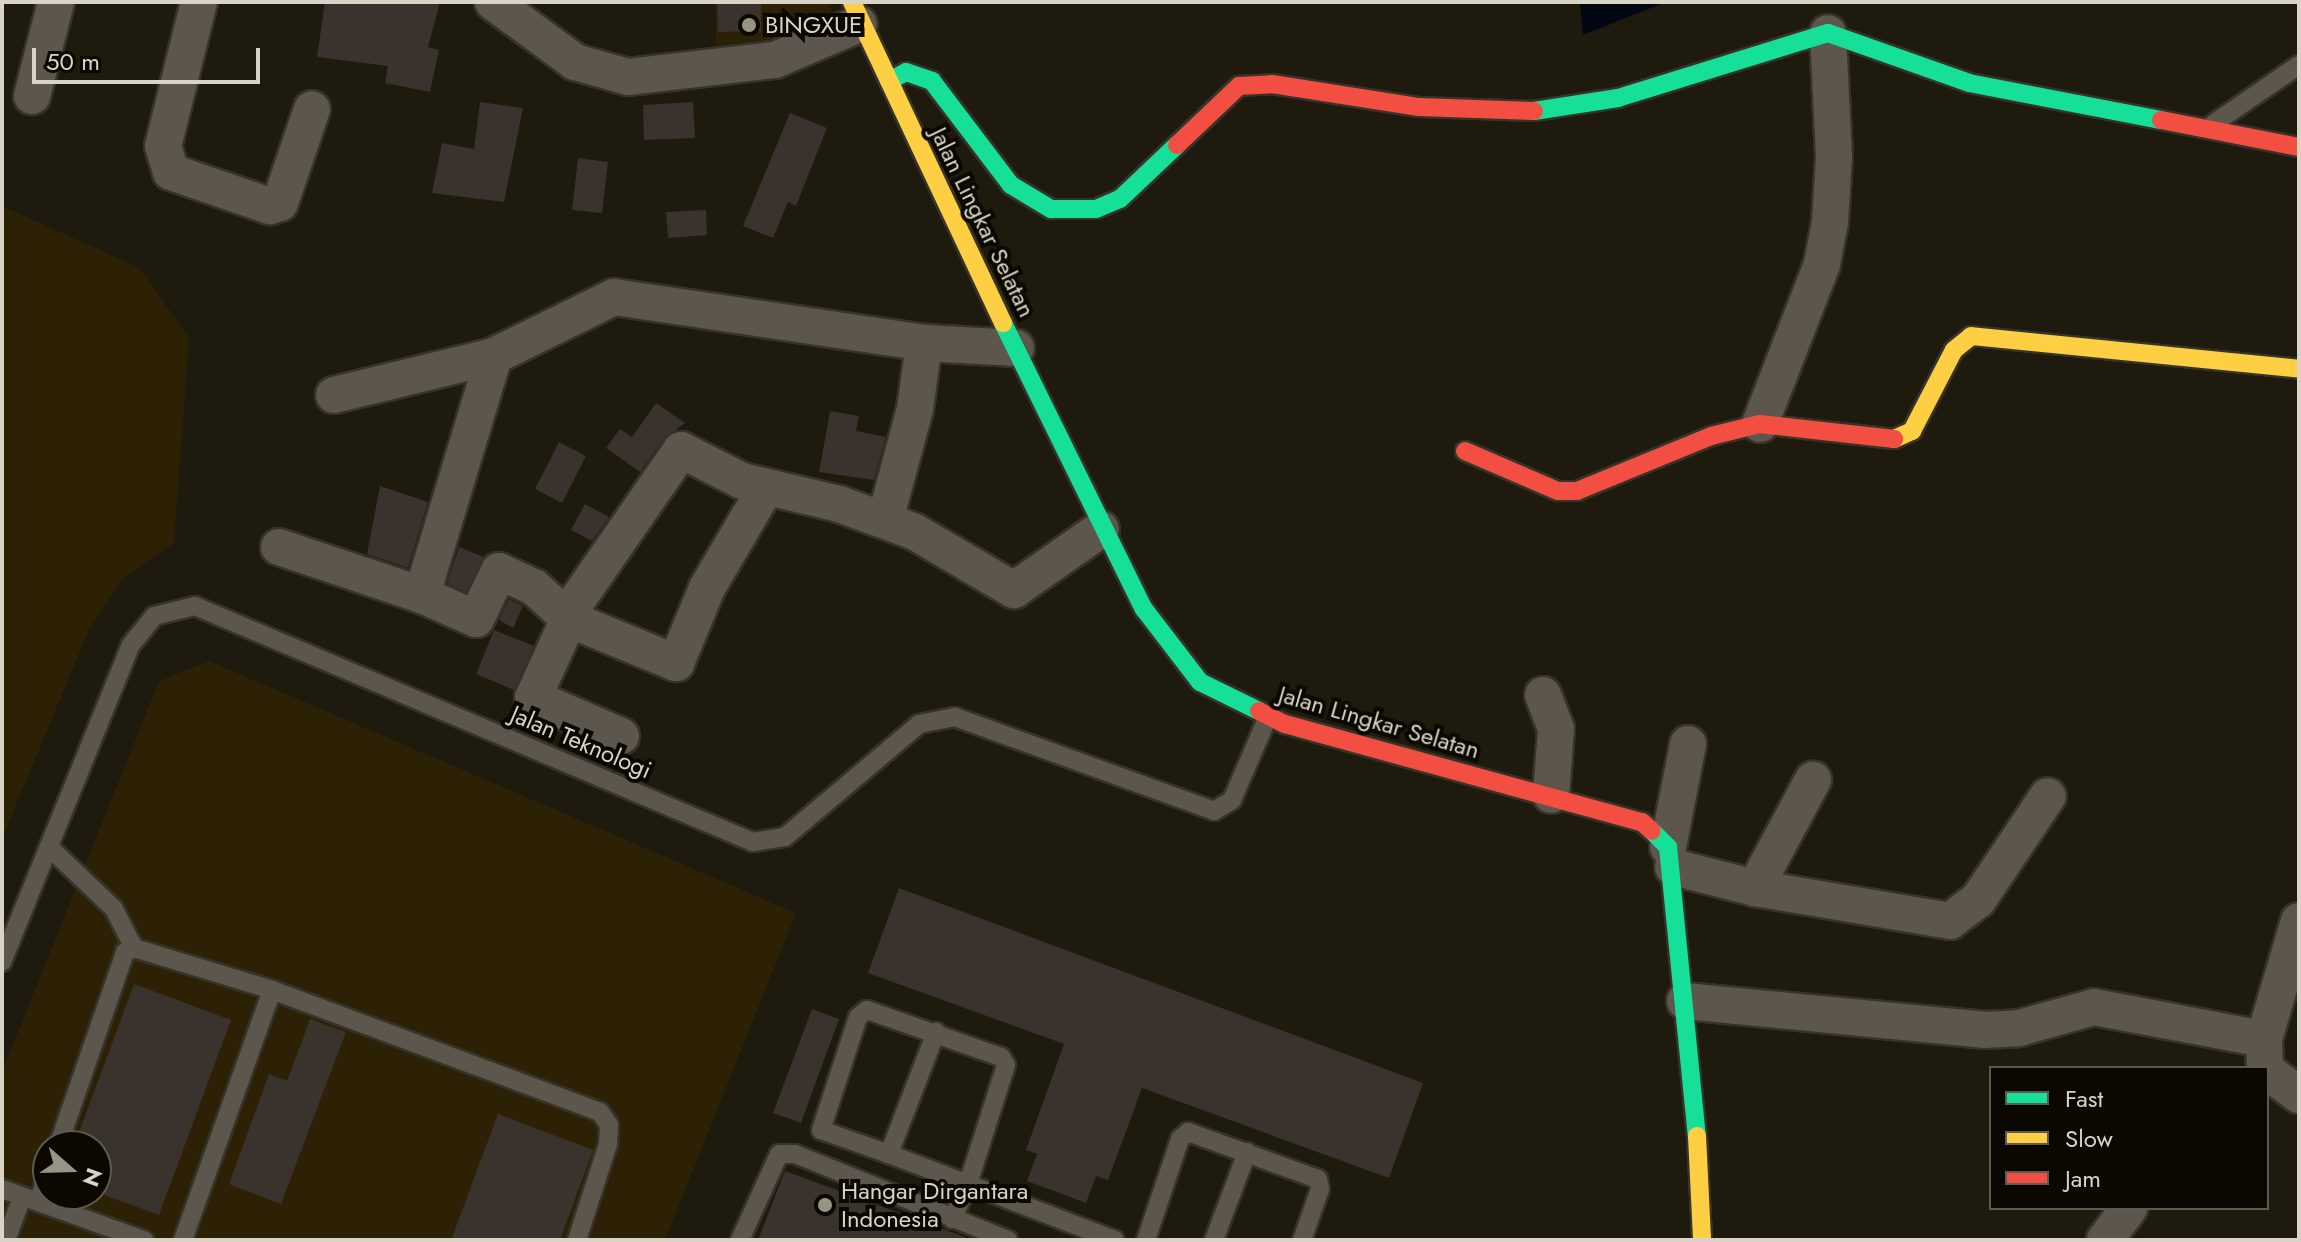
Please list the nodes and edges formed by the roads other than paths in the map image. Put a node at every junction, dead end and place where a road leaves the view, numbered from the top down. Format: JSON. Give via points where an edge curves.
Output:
{"nodes":[{"id":1,"x":56,"y":2,"type":"edge"},
{"id":2,"x":199,"y":2,"type":"edge"},
{"id":3,"x":493,"y":2,"type":"edge"},
{"id":4,"x":856,"y":13,"type":"edge"},
{"id":5,"x":1828,"y":33,"type":"junction"},
{"id":6,"x":2299,"y":65,"type":"edge"},
{"id":7,"x":889,"y":81,"type":"junction"},
{"id":8,"x":32,"y":96,"type":"dead end"},
{"id":9,"x":312,"y":109,"type":"dead end"},
{"id":10,"x":2204,"y":130,"type":"junction"},
{"id":11,"x":2299,"y":147,"type":"edge"},
{"id":12,"x":924,"y":343,"type":"junction"},
{"id":13,"x":1016,"y":348,"type":"junction"},
{"id":14,"x":494,"y":356,"type":"junction"},
{"id":15,"x":2299,"y":369,"type":"edge"},
{"id":16,"x":334,"y":395,"type":"dead end"},
{"id":17,"x":1760,"y":424,"type":"junction"},
{"id":18,"x":1465,"y":451,"type":"dead end"},
{"id":19,"x":765,"y":489,"type":"junction"},
{"id":20,"x":885,"y":520,"type":"junction"},
{"id":21,"x":1101,"y":529,"type":"junction"},
{"id":22,"x":279,"y":547,"type":"dead end"},
{"id":23,"x":422,"y":595,"type":"junction"},
{"id":24,"x":569,"y":619,"type":"junction"},
{"id":25,"x":1543,"y":695,"type":"dead end"},
{"id":26,"x":1268,"y":717,"type":"junction"},
{"id":27,"x":621,"y":736,"type":"dead end"},
{"id":28,"x":1688,"y":744,"type":"dead end"},
{"id":29,"x":1813,"y":780,"type":"dead end"},
{"id":30,"x":1551,"y":795,"type":"junction"},
{"id":31,"x":2048,"y":796,"type":"dead end"},
{"id":32,"x":49,"y":847,"type":"junction"},
{"id":33,"x":1670,"y":857,"type":"junction"},
{"id":34,"x":1755,"y":888,"type":"junction"},
{"id":35,"x":2299,"y":921,"type":"edge"},
{"id":36,"x":134,"y":948,"type":"junction"},
{"id":37,"x":2,"y":962,"type":"edge"},
{"id":38,"x":272,"y":990,"type":"junction"},
{"id":39,"x":1685,"y":1001,"type":"junction"},
{"id":40,"x":936,"y":1032,"type":"junction"},
{"id":41,"x":2265,"y":1059,"type":"edge"},
{"id":42,"x":2243,"y":1066,"type":"edge"},
{"id":43,"x":2299,"y":1095,"type":"edge"},
{"id":44,"x":64,"y":1130,"type":"edge"},
{"id":45,"x":1247,"y":1152,"type":"junction"},
{"id":46,"x":889,"y":1154,"type":"junction"},
{"id":47,"x":968,"y":1184,"type":"junction"},
{"id":48,"x":2,"y":1189,"type":"edge"},
{"id":49,"x":32,"y":1197,"type":"edge"},
{"id":50,"x":30,"y":1200,"type":"junction"},
{"id":51,"x":2128,"y":1210,"type":"edge"},
{"id":52,"x":952,"y":1219,"type":"junction"},
{"id":53,"x":6,"y":1240,"type":"edge"},
{"id":54,"x":144,"y":1240,"type":"edge"},
{"id":55,"x":183,"y":1240,"type":"edge"},
{"id":56,"x":577,"y":1240,"type":"edge"},
{"id":57,"x":740,"y":1240,"type":"edge"},
{"id":58,"x":1008,"y":1240,"type":"edge"},
{"id":59,"x":1115,"y":1240,"type":"edge"},
{"id":60,"x":1146,"y":1240,"type":"edge"},
{"id":61,"x":1214,"y":1240,"type":"edge"},
{"id":62,"x":1302,"y":1240,"type":"edge"},
{"id":63,"x":1702,"y":1240,"type":"edge"},
{"id":64,"x":2105,"y":1240,"type":"edge"}],
"edges":[{"from":1,"to":8,"type":"street"},
{"from":2,"to":9,"type":"street","via":[[163,146],[171,172],[270,206],[280,203]]},
{"from":3,"to":4,"type":"street","via":[[575,62],[628,77],[775,60]]},
{"from":4,"to":7,"type":"street","name":"Jalan Lingkar Selatan"},
{"from":5,"to":7,"type":"street","via":[[1618,98],[1538,111],[1419,107],[1272,84],[1239,86],[1120,199],[1096,209],[1051,209],[1022,195],[932,81],[906,72]]},
{"from":5,"to":10,"type":"street","via":[[1969,83]]},
{"from":5,"to":17,"type":"street","via":[[1834,157],[1827,236]]},
{"from":6,"to":10,"type":"lane"},
{"from":7,"to":13,"type":"street","name":"Jalan Lingkar Selatan"},
{"from":10,"to":11,"type":"street"},
{"from":12,"to":13,"type":"street"},
{"from":12,"to":14,"type":"street","via":[[614,297]]},
{"from":12,"to":20,"type":"street","via":[[915,409]]},
{"from":13,"to":21,"type":"street","name":"Jalan Lingkar Selatan"},
{"from":14,"to":16,"type":"street"},
{"from":14,"to":23,"type":"street"},
{"from":15,"to":17,"type":"street","via":[[1971,336],[1954,350],[1912,431],[1893,440]]},
{"from":17,"to":18,"type":"street","via":[[1711,436],[1577,491],[1558,491]]},
{"from":19,"to":20,"type":"street"},
{"from":19,"to":24,"type":"street","via":[[681,450]]},
{"from":19,"to":24,"type":"street","via":[[707,588],[676,663]]},
{"from":20,"to":21,"type":"street","via":[[1014,590]]},
{"from":21,"to":26,"type":"street","name":"Jalan Lingkar Selatan","via":[[1183,664],[1200,682]]},
{"from":22,"to":23,"type":"street"},
{"from":23,"to":24,"type":"street","via":[[476,619],[499,571],[534,587]]},
{"from":24,"to":27,"type":"street","via":[[533,698]]},
{"from":25,"to":30,"type":"street","via":[[1556,729]]},
{"from":26,"to":30,"type":"street","name":"Jalan Lingkar Selatan"},
{"from":26,"to":32,"type":"lane","name":"Jalan Teknologi","via":[[1232,800],[1214,811],[955,717],[919,724],[785,837],[753,842],[195,606],[154,616],[130,646]]},
{"from":28,"to":33,"type":"street"},
{"from":29,"to":34,"type":"street"},
{"from":30,"to":33,"type":"street","name":"Jalan Lingkar Selatan","via":[[1642,822]]},
{"from":31,"to":34,"type":"street","via":[[1978,900],[1950,921]]},
{"from":32,"to":36,"type":"lane","via":[[114,909]]},
{"from":32,"to":37,"type":"lane","name":"Jalan Teknologi"},
{"from":33,"to":34,"type":"street"},
{"from":33,"to":39,"type":"street"},
{"from":35,"to":41,"type":"street"},
{"from":36,"to":38,"type":"lane"},
{"from":36,"to":44,"type":"lane","via":[[125,952]]},
{"from":38,"to":55,"type":"lane"},
{"from":38,"to":56,"type":"lane","via":[[600,1112],[609,1125],[608,1144]]},
{"from":39,"to":41,"type":"street","via":[[1984,1030],[2019,1028],[2094,1007]]},
{"from":39,"to":63,"type":"street"},
{"from":40,"to":46,"type":"lane"},
{"from":40,"to":46,"type":"lane","via":[[879,1012],[867,1010],[858,1017],[821,1130]]},
{"from":40,"to":47,"type":"lane","via":[[1001,1057],[1006,1065]]},
{"from":41,"to":42,"type":"street"},
{"from":41,"to":43,"type":"street"},
{"from":45,"to":60,"type":"lane","via":[[1188,1132]]},
{"from":45,"to":61,"type":"lane"},
{"from":45,"to":62,"type":"lane","via":[[1318,1179],[1320,1189]]},
{"from":46,"to":47,"type":"lane"},
{"from":47,"to":52,"type":"lane"},
{"from":47,"to":59,"type":"lane"},
{"from":48,"to":50,"type":"lane"},
{"from":49,"to":50,"type":"lane"},
{"from":50,"to":53,"type":"lane"},
{"from":50,"to":54,"type":"lane"},
{"from":51,"to":64,"type":"street"},
{"from":52,"to":57,"type":"lane","via":[[795,1154],[779,1154]]},
{"from":52,"to":58,"type":"lane"}]}
